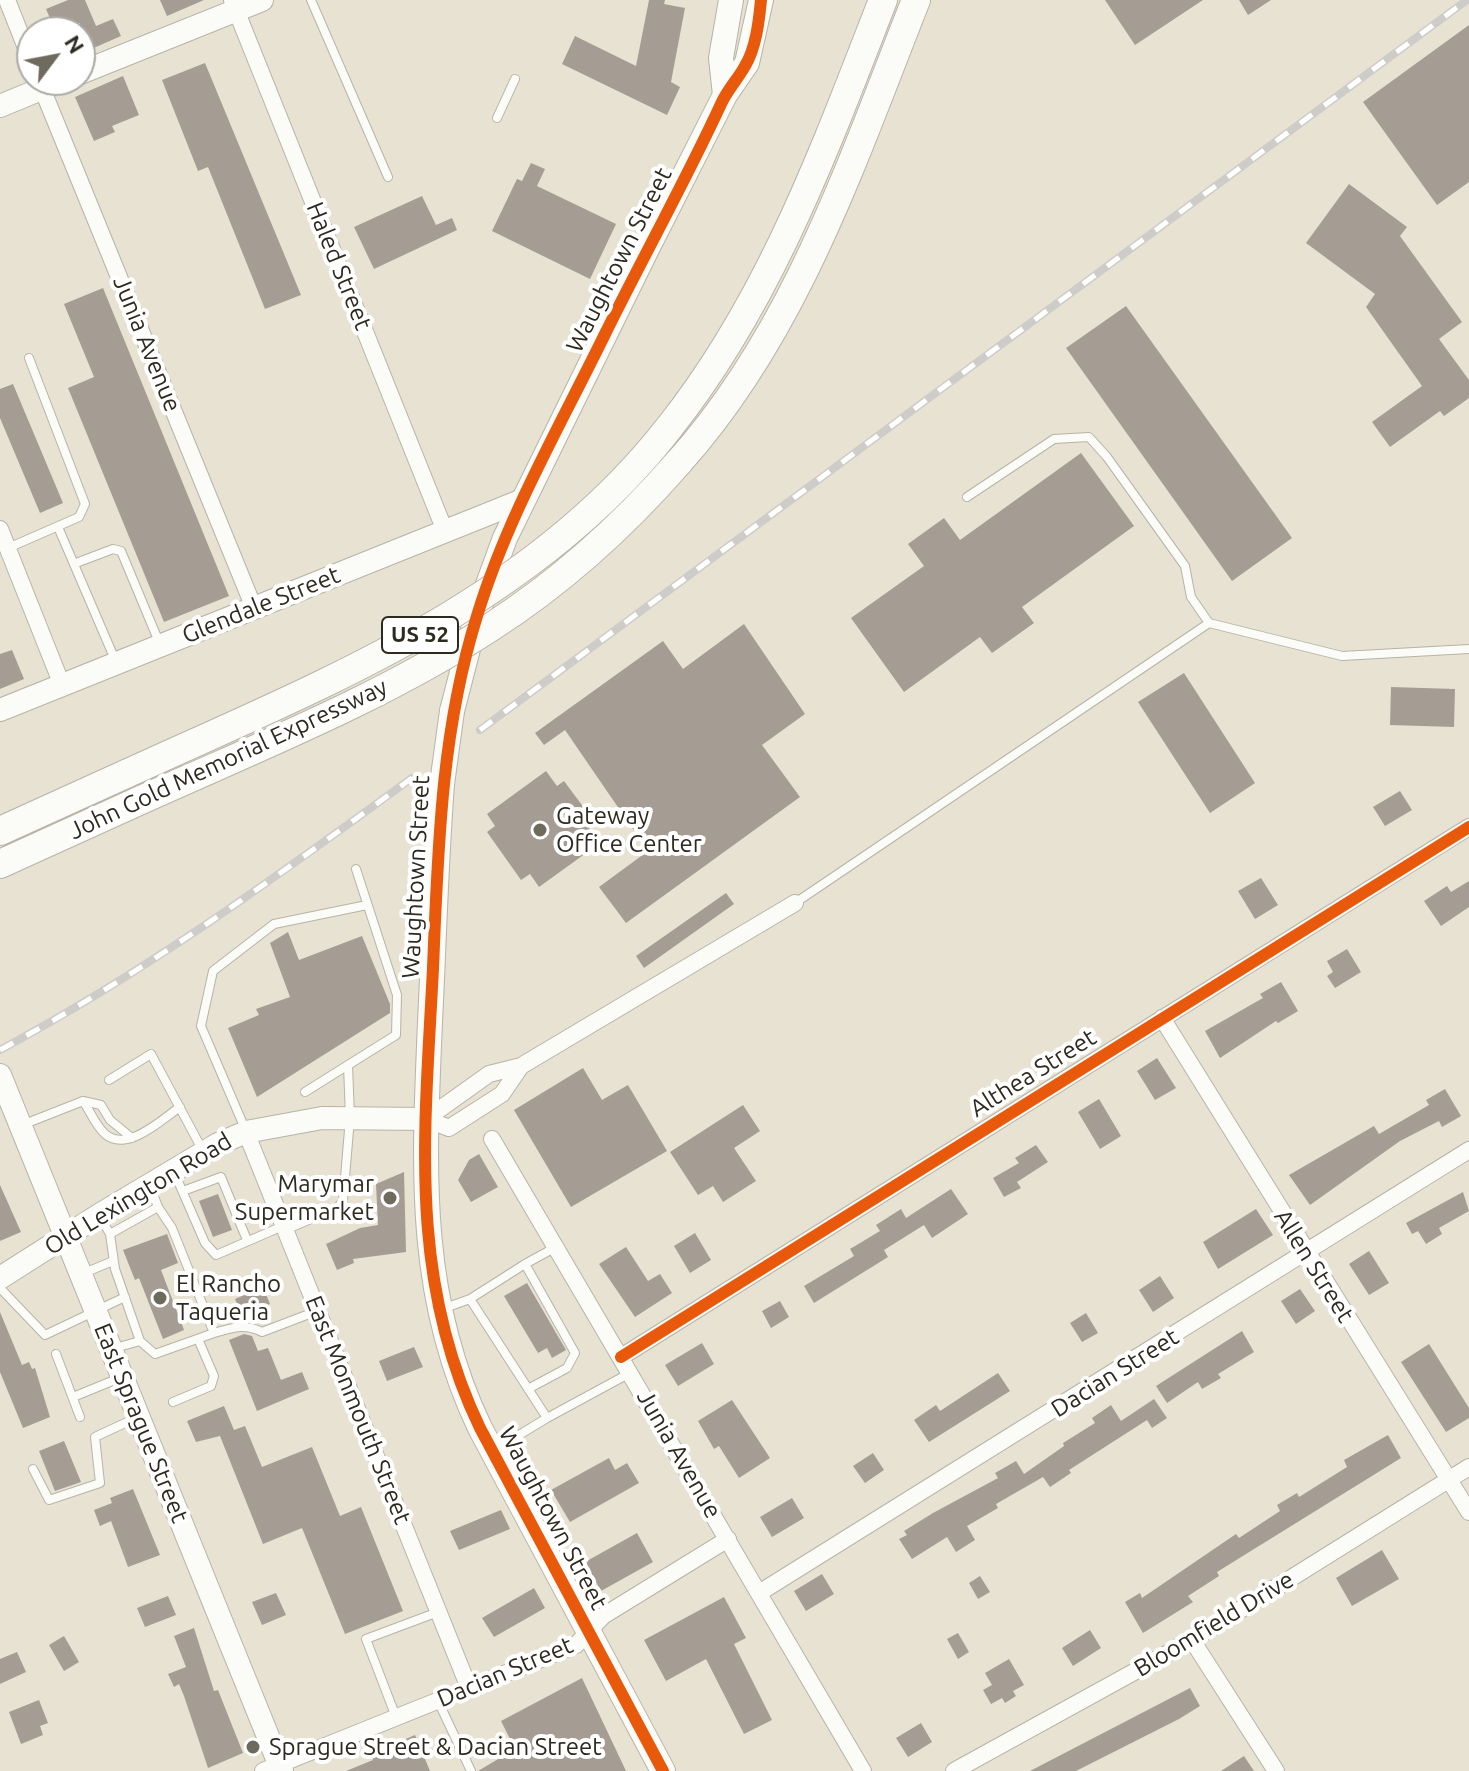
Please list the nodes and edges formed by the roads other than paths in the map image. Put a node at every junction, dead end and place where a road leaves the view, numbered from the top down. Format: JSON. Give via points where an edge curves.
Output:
{"nodes":[{"id":1,"x":7,"y":0,"type":"edge"},
{"id":2,"x":262,"y":0,"type":"edge"},
{"id":3,"x":311,"y":0,"type":"edge"},
{"id":4,"x":731,"y":0,"type":"edge"},
{"id":5,"x":761,"y":0,"type":"edge"},
{"id":6,"x":883,"y":0,"type":"edge"},
{"id":7,"x":916,"y":0,"type":"edge"},
{"id":8,"x":234,"y":5,"type":"edge"},
{"id":9,"x":16,"y":23,"type":"edge"},
{"id":10,"x":96,"y":66,"type":"edge"},
{"id":11,"x":515,"y":79,"type":"dead end"},
{"id":12,"x":725,"y":95,"type":"junction"},
{"id":13,"x":18,"y":96,"type":"edge"},
{"id":14,"x":45,"y":96,"type":"edge"},
{"id":15,"x":0,"y":106,"type":"edge"},
{"id":16,"x":497,"y":118,"type":"dead end"},
{"id":17,"x":388,"y":177,"type":"dead end"},
{"id":18,"x":29,"y":358,"type":"dead end"},
{"id":19,"x":967,"y":497,"type":"dead end"},
{"id":20,"x":523,"y":500,"type":"junction"},
{"id":21,"x":58,"y":527,"type":"junction"},
{"id":22,"x":0,"y":529,"type":"edge"},
{"id":23,"x":445,"y":531,"type":"junction"},
{"id":24,"x":8,"y":549,"type":"junction"},
{"id":25,"x":76,"y":563,"type":"junction"},
{"id":26,"x":254,"y":608,"type":"junction"},
{"id":27,"x":1209,"y":623,"type":"junction"},
{"id":28,"x":160,"y":646,"type":"junction"},
{"id":29,"x":1469,"y":649,"type":"edge"},
{"id":30,"x":117,"y":663,"type":"junction"},
{"id":31,"x":62,"y":685,"type":"junction"},
{"id":32,"x":0,"y":710,"type":"edge"},
{"id":33,"x":1469,"y":827,"type":"edge"},
{"id":34,"x":0,"y":831,"type":"edge"},
{"id":35,"x":0,"y":864,"type":"edge"},
{"id":36,"x":356,"y":869,"type":"dead end"},
{"id":37,"x":795,"y":903,"type":"joint"},
{"id":38,"x":367,"y":905,"type":"junction"},
{"id":39,"x":1162,"y":1018,"type":"junction"},
{"id":40,"x":348,"y":1065,"type":"junction"},
{"id":41,"x":521,"y":1066,"type":"junction"},
{"id":42,"x":0,"y":1075,"type":"edge"},
{"id":43,"x":109,"y":1080,"type":"dead end"},
{"id":44,"x":305,"y":1092,"type":"dead end"},
{"id":45,"x":83,"y":1101,"type":"junction"},
{"id":46,"x":180,"y":1107,"type":"junction"},
{"id":47,"x":350,"y":1118,"type":"junction"},
{"id":48,"x":426,"y":1119,"type":"junction"},
{"id":49,"x":15,"y":1121,"type":"junction"},
{"id":50,"x":246,"y":1132,"type":"junction"},
{"id":51,"x":133,"y":1138,"type":"junction"},
{"id":52,"x":492,"y":1139,"type":"dead end"},
{"id":53,"x":1469,"y":1150,"type":"edge"},
{"id":54,"x":204,"y":1152,"type":"junction"},
{"id":55,"x":178,"y":1181,"type":"junction"},
{"id":56,"x":150,"y":1185,"type":"junction"},
{"id":57,"x":158,"y":1207,"type":"junction"},
{"id":58,"x":104,"y":1225,"type":"junction"},
{"id":59,"x":284,"y":1228,"type":"junction"},
{"id":60,"x":65,"y":1236,"type":"junction"},
{"id":61,"x":247,"y":1240,"type":"junction"},
{"id":62,"x":556,"y":1247,"type":"junction"},
{"id":63,"x":1305,"y":1253,"type":"junction"},
{"id":64,"x":113,"y":1261,"type":"junction"},
{"id":65,"x":525,"y":1264,"type":"junction"},
{"id":66,"x":81,"y":1274,"type":"junction"},
{"id":67,"x":0,"y":1278,"type":"edge"},
{"id":68,"x":0,"y":1288,"type":"edge"},
{"id":69,"x":125,"y":1297,"type":"junction"},
{"id":70,"x":470,"y":1299,"type":"junction"},
{"id":71,"x":318,"y":1310,"type":"junction"},
{"id":72,"x":438,"y":1311,"type":"junction"},
{"id":73,"x":96,"y":1312,"type":"junction"},
{"id":74,"x":214,"y":1333,"type":"junction"},
{"id":75,"x":198,"y":1339,"type":"junction"},
{"id":76,"x":140,"y":1341,"type":"junction"},
{"id":77,"x":111,"y":1349,"type":"junction"},
{"id":78,"x":56,"y":1354,"type":"dead end"},
{"id":79,"x":621,"y":1357,"type":"junction"},
{"id":80,"x":631,"y":1372,"type":"junction"},
{"id":81,"x":122,"y":1376,"type":"junction"},
{"id":82,"x":528,"y":1389,"type":"junction"},
{"id":83,"x":73,"y":1397,"type":"junction"},
{"id":84,"x":173,"y":1402,"type":"dead end"},
{"id":85,"x":80,"y":1417,"type":"dead end"},
{"id":86,"x":139,"y":1417,"type":"junction"},
{"id":87,"x":547,"y":1418,"type":"junction"},
{"id":88,"x":492,"y":1451,"type":"junction"},
{"id":89,"x":1469,"y":1467,"type":"edge"},
{"id":90,"x":33,"y":1469,"type":"dead end"},
{"id":91,"x":1449,"y":1480,"type":"junction"},
{"id":92,"x":1469,"y":1512,"type":"edge"},
{"id":93,"x":728,"y":1539,"type":"junction"},
{"id":94,"x":759,"y":1593,"type":"junction"},
{"id":95,"x":439,"y":1612,"type":"junction"},
{"id":96,"x":589,"y":1632,"type":"junction"},
{"id":97,"x":1192,"y":1640,"type":"junction"},
{"id":98,"x":469,"y":1688,"type":"junction"},
{"id":99,"x":438,"y":1700,"type":"junction"},
{"id":100,"x":396,"y":1717,"type":"junction"},
{"id":101,"x":275,"y":1769,"type":"edge"},
{"id":102,"x":471,"y":1771,"type":"edge"},
{"id":103,"x":663,"y":1771,"type":"edge"},
{"id":104,"x":863,"y":1771,"type":"edge"},
{"id":105,"x":954,"y":1771,"type":"edge"},
{"id":106,"x":1276,"y":1771,"type":"edge"}],
"edges":[{"from":1,"to":9,"type":"street"},
{"from":2,"to":8,"type":"main road"},
{"from":3,"to":17,"type":"lane"},
{"from":4,"to":12,"type":"main road","via":[[721,58]]},
{"from":5,"to":12,"type":"main road","name":"Waughtown Street","via":[[747,63]]},
{"from":6,"to":34,"type":"highway","name":"John Gold Memorial Expressway","number":"US 52","bridge":true,"via":[[813,178],[758,297],[668,429],[575,526],[475,602],[364,664]]},
{"from":7,"to":35,"type":"highway","name":"John Gold Memorial Expressway","number":"US 52","bridge":true,"via":[[835,203],[784,311],[736,390],[678,463],[595,548],[492,627],[377,691]]},
{"from":8,"to":10,"type":"main road"},
{"from":8,"to":23,"type":"street","name":"Haled Street"},
{"from":11,"to":16,"type":"lane"},
{"from":12,"to":20,"type":"main road","name":"Waughtown Street"},
{"from":13,"to":15,"type":"main road"},
{"from":14,"to":26,"type":"street","name":"Junia Avenue"},
{"from":18,"to":21,"type":"lane","via":[[85,504],[79,517]]},
{"from":19,"to":27,"type":"lane","via":[[1054,439],[1089,437],[1185,566],[1191,597]]},
{"from":20,"to":23,"type":"main road","name":"Glendale Street"},
{"from":20,"to":48,"type":"main road","name":"Waughtown Street","bridge":true,"via":[[477,614],[452,711],[442,784]]},
{"from":21,"to":24,"type":"lane"},
{"from":21,"to":25,"type":"lane"},
{"from":22,"to":24,"type":"street"},
{"from":23,"to":26,"type":"main road","name":"Glendale Street"},
{"from":24,"to":31,"type":"street"},
{"from":25,"to":28,"type":"lane","via":[[121,551]]},
{"from":25,"to":30,"type":"lane"},
{"from":26,"to":28,"type":"main road","name":"Glendale Street"},
{"from":27,"to":29,"type":"lane","via":[[1342,656]]},
{"from":27,"to":37,"type":"lane"},
{"from":28,"to":30,"type":"main road","name":"Glendale Street"},
{"from":30,"to":31,"type":"main road","name":"Glendale Street"},
{"from":31,"to":32,"type":"main road","name":"Glendale Street"},
{"from":33,"to":39,"type":"street","name":"Althea Street"},
{"from":36,"to":38,"type":"lane"},
{"from":37,"to":41,"type":"street","name":"Old Lexington Road"},
{"from":38,"to":40,"type":"lane","via":[[397,995],[396,1035]]},
{"from":38,"to":50,"type":"lane","via":[[274,924],[213,971],[201,1026]]},
{"from":39,"to":63,"type":"street","name":"Allen Street"},
{"from":39,"to":79,"type":"street","name":"Althea Street"},
{"from":40,"to":44,"type":"lane"},
{"from":40,"to":47,"type":"lane"},
{"from":41,"to":48,"type":"street","name":"Old Lexington Road","via":[[489,1074]]},
{"from":41,"to":48,"type":"street","name":"Old Lexington Road","via":[[502,1094],[449,1128]]},
{"from":42,"to":49,"type":"main road","name":"East Sprague Street"},
{"from":43,"to":46,"type":"lane","via":[[151,1054]]},
{"from":45,"to":49,"type":"lane"},
{"from":45,"to":51,"type":"lane","via":[[101,1105]]},
{"from":45,"to":51,"type":"lane","via":[[103,1133],[116,1141]]},
{"from":46,"to":51,"type":"lane"},
{"from":46,"to":54,"type":"lane"},
{"from":47,"to":48,"type":"main road","name":"Old Lexington Road"},
{"from":47,"to":50,"type":"main road","name":"Old Lexington Road","via":[[301,1119]]},
{"from":47,"to":59,"type":"lane","via":[[343,1201]]},
{"from":48,"to":72,"type":"main road","name":"Waughtown Street","via":[[426,1218]]},
{"from":49,"to":60,"type":"main road","name":"East Sprague Street"},
{"from":50,"to":54,"type":"main road","name":"Old Lexington Road"},
{"from":50,"to":59,"type":"street","name":"East Monmouth Street"},
{"from":52,"to":62,"type":"street","name":"Junia Avenue"},
{"from":53,"to":63,"type":"street","name":"Dacian Street"},
{"from":54,"to":55,"type":"main road","name":"Old Lexington Road"},
{"from":55,"to":56,"type":"main road","name":"Old Lexington Road"},
{"from":55,"to":61,"type":"lane","via":[[221,1177]]},
{"from":55,"to":61,"type":"lane","via":[[205,1243],[216,1255]]},
{"from":56,"to":57,"type":"lane"},
{"from":56,"to":58,"type":"main road","name":"Old Lexington Road"},
{"from":57,"to":58,"type":"lane"},
{"from":57,"to":74,"type":"lane","via":[[172,1228]]},
{"from":58,"to":60,"type":"main road","name":"Old Lexington Road"},
{"from":58,"to":64,"type":"lane"},
{"from":59,"to":61,"type":"lane"},
{"from":59,"to":71,"type":"street","name":"East Monmouth Street"},
{"from":60,"to":66,"type":"main road","name":"East Sprague Street"},
{"from":60,"to":67,"type":"main road","name":"Old Lexington Road"},
{"from":62,"to":65,"type":"lane"},
{"from":62,"to":79,"type":"street","name":"Junia Avenue"},
{"from":63,"to":91,"type":"street","name":"Allen Street"},
{"from":63,"to":94,"type":"street","name":"Dacian Street"},
{"from":64,"to":66,"type":"lane"},
{"from":64,"to":69,"type":"lane"},
{"from":65,"to":70,"type":"lane"},
{"from":65,"to":82,"type":"lane","via":[[575,1353],[567,1368]]},
{"from":66,"to":73,"type":"main road","name":"East Sprague Street"},
{"from":68,"to":73,"type":"lane","via":[[45,1335]]},
{"from":69,"to":73,"type":"lane"},
{"from":69,"to":76,"type":"lane"},
{"from":70,"to":72,"type":"lane"},
{"from":70,"to":82,"type":"lane"},
{"from":71,"to":74,"type":"lane","via":[[262,1332],[240,1326]]},
{"from":71,"to":95,"type":"street","name":"East Monmouth Street"},
{"from":72,"to":88,"type":"main road","name":"Waughtown Street","via":[[459,1381]]},
{"from":73,"to":77,"type":"main road","name":"East Sprague Street"},
{"from":74,"to":75,"type":"lane"},
{"from":75,"to":76,"type":"lane","via":[[155,1354]]},
{"from":75,"to":84,"type":"lane","via":[[214,1376],[211,1386]]},
{"from":76,"to":77,"type":"lane"},
{"from":77,"to":81,"type":"main road","name":"East Sprague Street"},
{"from":78,"to":83,"type":"lane"},
{"from":79,"to":80,"type":"street","name":"Junia Avenue"},
{"from":80,"to":87,"type":"lane"},
{"from":80,"to":93,"type":"street","name":"Junia Avenue"},
{"from":81,"to":83,"type":"lane"},
{"from":81,"to":86,"type":"main road","name":"East Sprague Street"},
{"from":82,"to":87,"type":"lane"},
{"from":83,"to":85,"type":"lane"},
{"from":86,"to":90,"type":"lane","via":[[95,1437],[100,1483],[49,1500]]},
{"from":86,"to":101,"type":"main road","name":"East Sprague Street"},
{"from":87,"to":88,"type":"lane"},
{"from":88,"to":96,"type":"main road","name":"Waughtown Street"},
{"from":89,"to":91,"type":"street","name":"Bloomfield Drive"},
{"from":91,"to":92,"type":"street","name":"Allen Street"},
{"from":91,"to":97,"type":"street","name":"Bloomfield Drive"},
{"from":93,"to":94,"type":"street","name":"Junia Avenue"},
{"from":93,"to":96,"type":"street","name":"Dacian Street","via":[[603,1616]]},
{"from":94,"to":104,"type":"street","name":"Junia Avenue"},
{"from":95,"to":98,"type":"street","name":"East Monmouth Street"},
{"from":95,"to":100,"type":"lane","via":[[366,1639]]},
{"from":96,"to":98,"type":"street","name":"Dacian Street","via":[[576,1645]]},
{"from":96,"to":103,"type":"main road","name":"Waughtown Street"},
{"from":97,"to":105,"type":"street","name":"Bloomfield Drive"},
{"from":97,"to":106,"type":"street"},
{"from":98,"to":99,"type":"street","name":"Dacian Street"},
{"from":99,"to":100,"type":"street","name":"Dacian Street"},
{"from":99,"to":102,"type":"lane"},
{"from":100,"to":101,"type":"street","name":"Dacian Street"}]}
